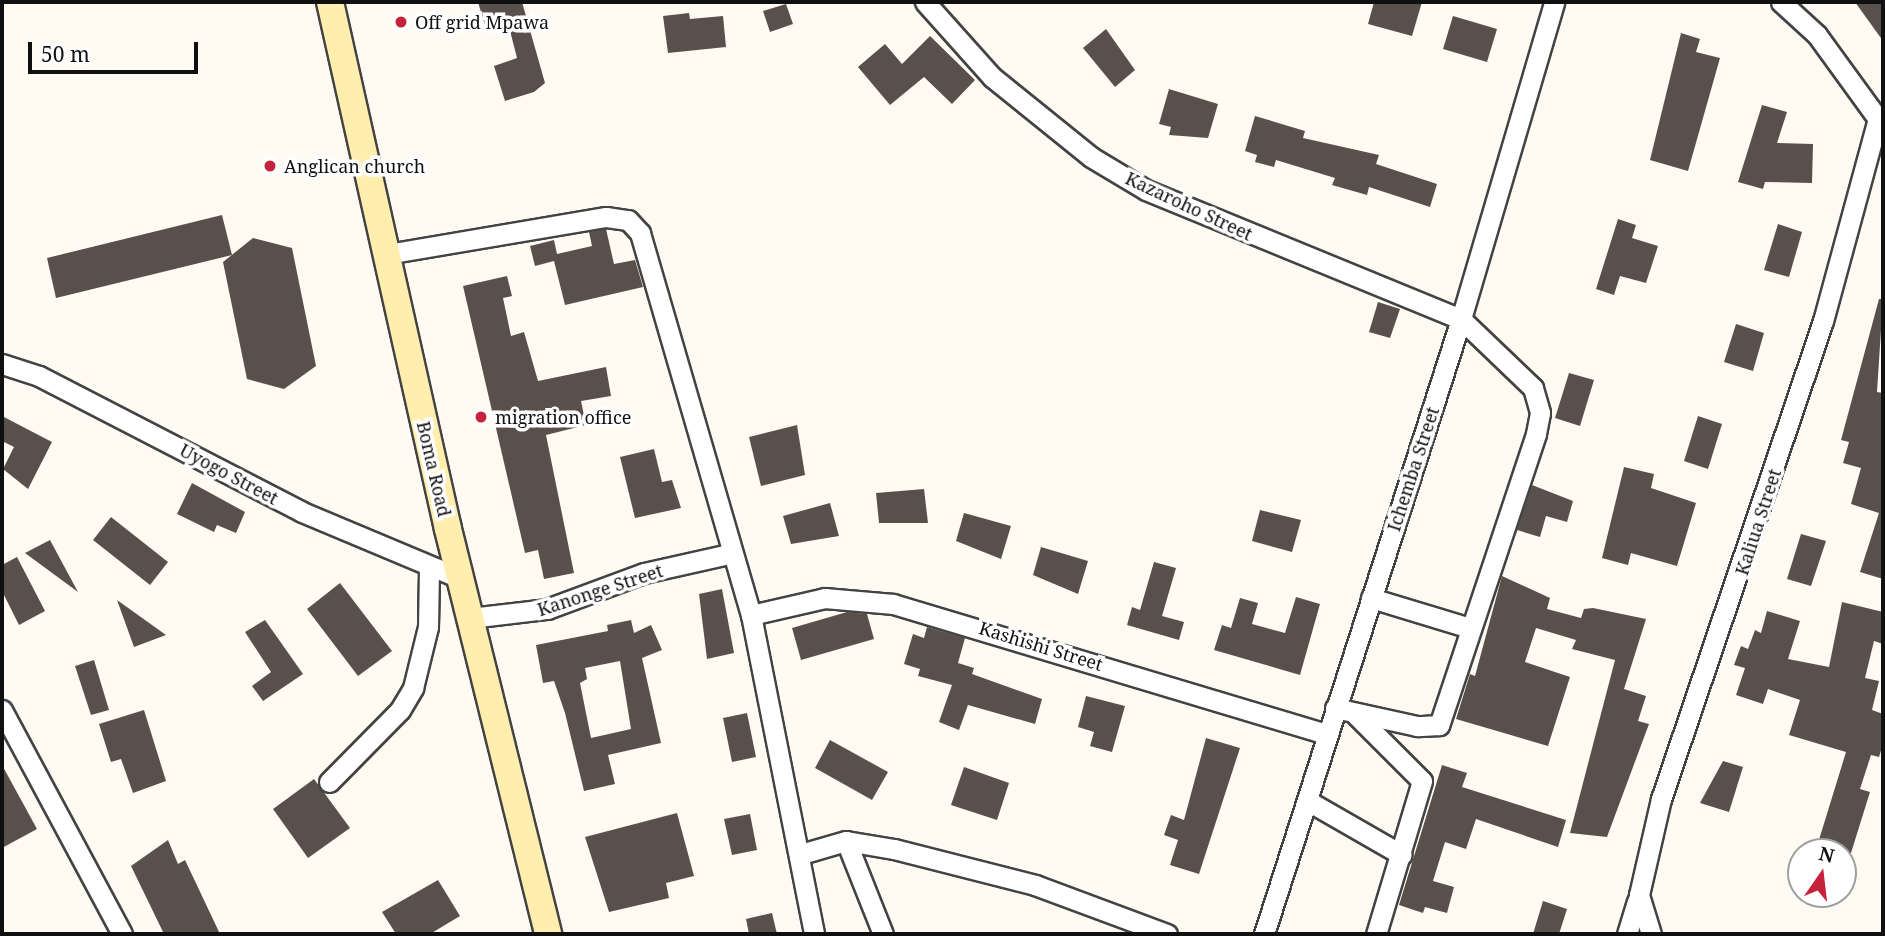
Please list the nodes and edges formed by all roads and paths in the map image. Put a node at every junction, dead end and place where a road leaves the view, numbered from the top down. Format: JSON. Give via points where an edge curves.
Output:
{"nodes":[{"id":1,"x":330,"y":2,"type":"edge"},
{"id":2,"x":925,"y":2,"type":"edge"},
{"id":3,"x":1554,"y":2,"type":"edge"},
{"id":4,"x":1781,"y":2,"type":"edge"},
{"id":5,"x":1880,"y":124,"type":"edge"},
{"id":6,"x":387,"y":254,"type":"junction"},
{"id":7,"x":1461,"y":320,"type":"junction"},
{"id":8,"x":2,"y":365,"type":"edge"},
{"id":9,"x":729,"y":554,"type":"junction"},
{"id":10,"x":429,"y":568,"type":"junction"},
{"id":11,"x":460,"y":578,"type":"junction"},
{"id":12,"x":1371,"y":598,"type":"junction"},
{"id":13,"x":751,"y":615,"type":"junction"},
{"id":14,"x":470,"y":618,"type":"junction"},
{"id":15,"x":1470,"y":628,"type":"junction"},
{"id":16,"x":2,"y":710,"type":"edge"},
{"id":17,"x":1344,"y":710,"type":"junction"},
{"id":18,"x":1326,"y":734,"type":"junction"},
{"id":19,"x":329,"y":782,"type":"dead end"},
{"id":20,"x":1308,"y":801,"type":"junction"},
{"id":21,"x":846,"y":841,"type":"junction"},
{"id":22,"x":801,"y":854,"type":"junction"},
{"id":23,"x":1402,"y":855,"type":"junction"},
{"id":24,"x":1639,"y":895,"type":"junction"},
{"id":25,"x":1647,"y":927,"type":"edge"},
{"id":26,"x":122,"y":934,"type":"edge"},
{"id":27,"x":548,"y":934,"type":"edge"},
{"id":28,"x":814,"y":934,"type":"edge"},
{"id":29,"x":883,"y":934,"type":"edge"},
{"id":30,"x":1167,"y":934,"type":"edge"},
{"id":31,"x":1264,"y":934,"type":"edge"},
{"id":32,"x":1376,"y":934,"type":"edge"},
{"id":33,"x":1627,"y":934,"type":"edge"}],
"edges":[{"from":1,"to":6,"type":"main road","name":"Boma Road"},
{"from":2,"to":7,"type":"street","name":"Kazaroho Street","via":[[1029,109],[1146,190]]},
{"from":3,"to":7,"type":"street","name":"Ichemba Street"},
{"from":4,"to":5,"type":"street","via":[[1817,35]]},
{"from":5,"to":24,"type":"street","name":"Kaliua Street","via":[[1824,321],[1661,799]]},
{"from":6,"to":9,"type":"street","via":[[606,217],[628,220],[640,233],[671,328]]},
{"from":6,"to":11,"type":"main road","name":"Boma Road"},
{"from":7,"to":12,"type":"street","name":"Ichemba Street"},
{"from":7,"to":15,"type":"street","via":[[1533,388],[1540,413]]},
{"from":8,"to":10,"type":"street","name":"Uyogo Street","via":[[39,376],[255,489]]},
{"from":9,"to":13,"type":"street"},
{"from":9,"to":14,"type":"street","name":"Kanonge Street","via":[[645,573],[547,609]]},
{"from":10,"to":11,"type":"street","name":"Uyogo Street"},
{"from":10,"to":19,"type":"street","via":[[428,627],[413,688],[400,710]]},
{"from":11,"to":14,"type":"main road","name":"Boma Road"},
{"from":12,"to":15,"type":"street"},
{"from":12,"to":17,"type":"street","name":"Ichemba Street"},
{"from":13,"to":18,"type":"street","name":"Kashishi Street","via":[[825,597],[893,604]]},
{"from":13,"to":22,"type":"street"},
{"from":14,"to":27,"type":"main road","name":"Boma Road"},
{"from":15,"to":17,"type":"street","via":[[1439,725]]},
{"from":16,"to":26,"type":"street"},
{"from":17,"to":18,"type":"street","name":"Ichemba Street"},
{"from":17,"to":23,"type":"street","via":[[1419,773]]},
{"from":18,"to":20,"type":"street","name":"Ichemba Street"},
{"from":20,"to":23,"type":"street"},
{"from":20,"to":31,"type":"street","name":"Ichemba Street"},
{"from":21,"to":22,"type":"street"},
{"from":21,"to":29,"type":"street"},
{"from":21,"to":30,"type":"street","via":[[990,872]]},
{"from":22,"to":28,"type":"street"},
{"from":23,"to":32,"type":"street"},
{"from":24,"to":25,"type":"street","name":"Kaliua Street"},
{"from":24,"to":33,"type":"street"}]}
